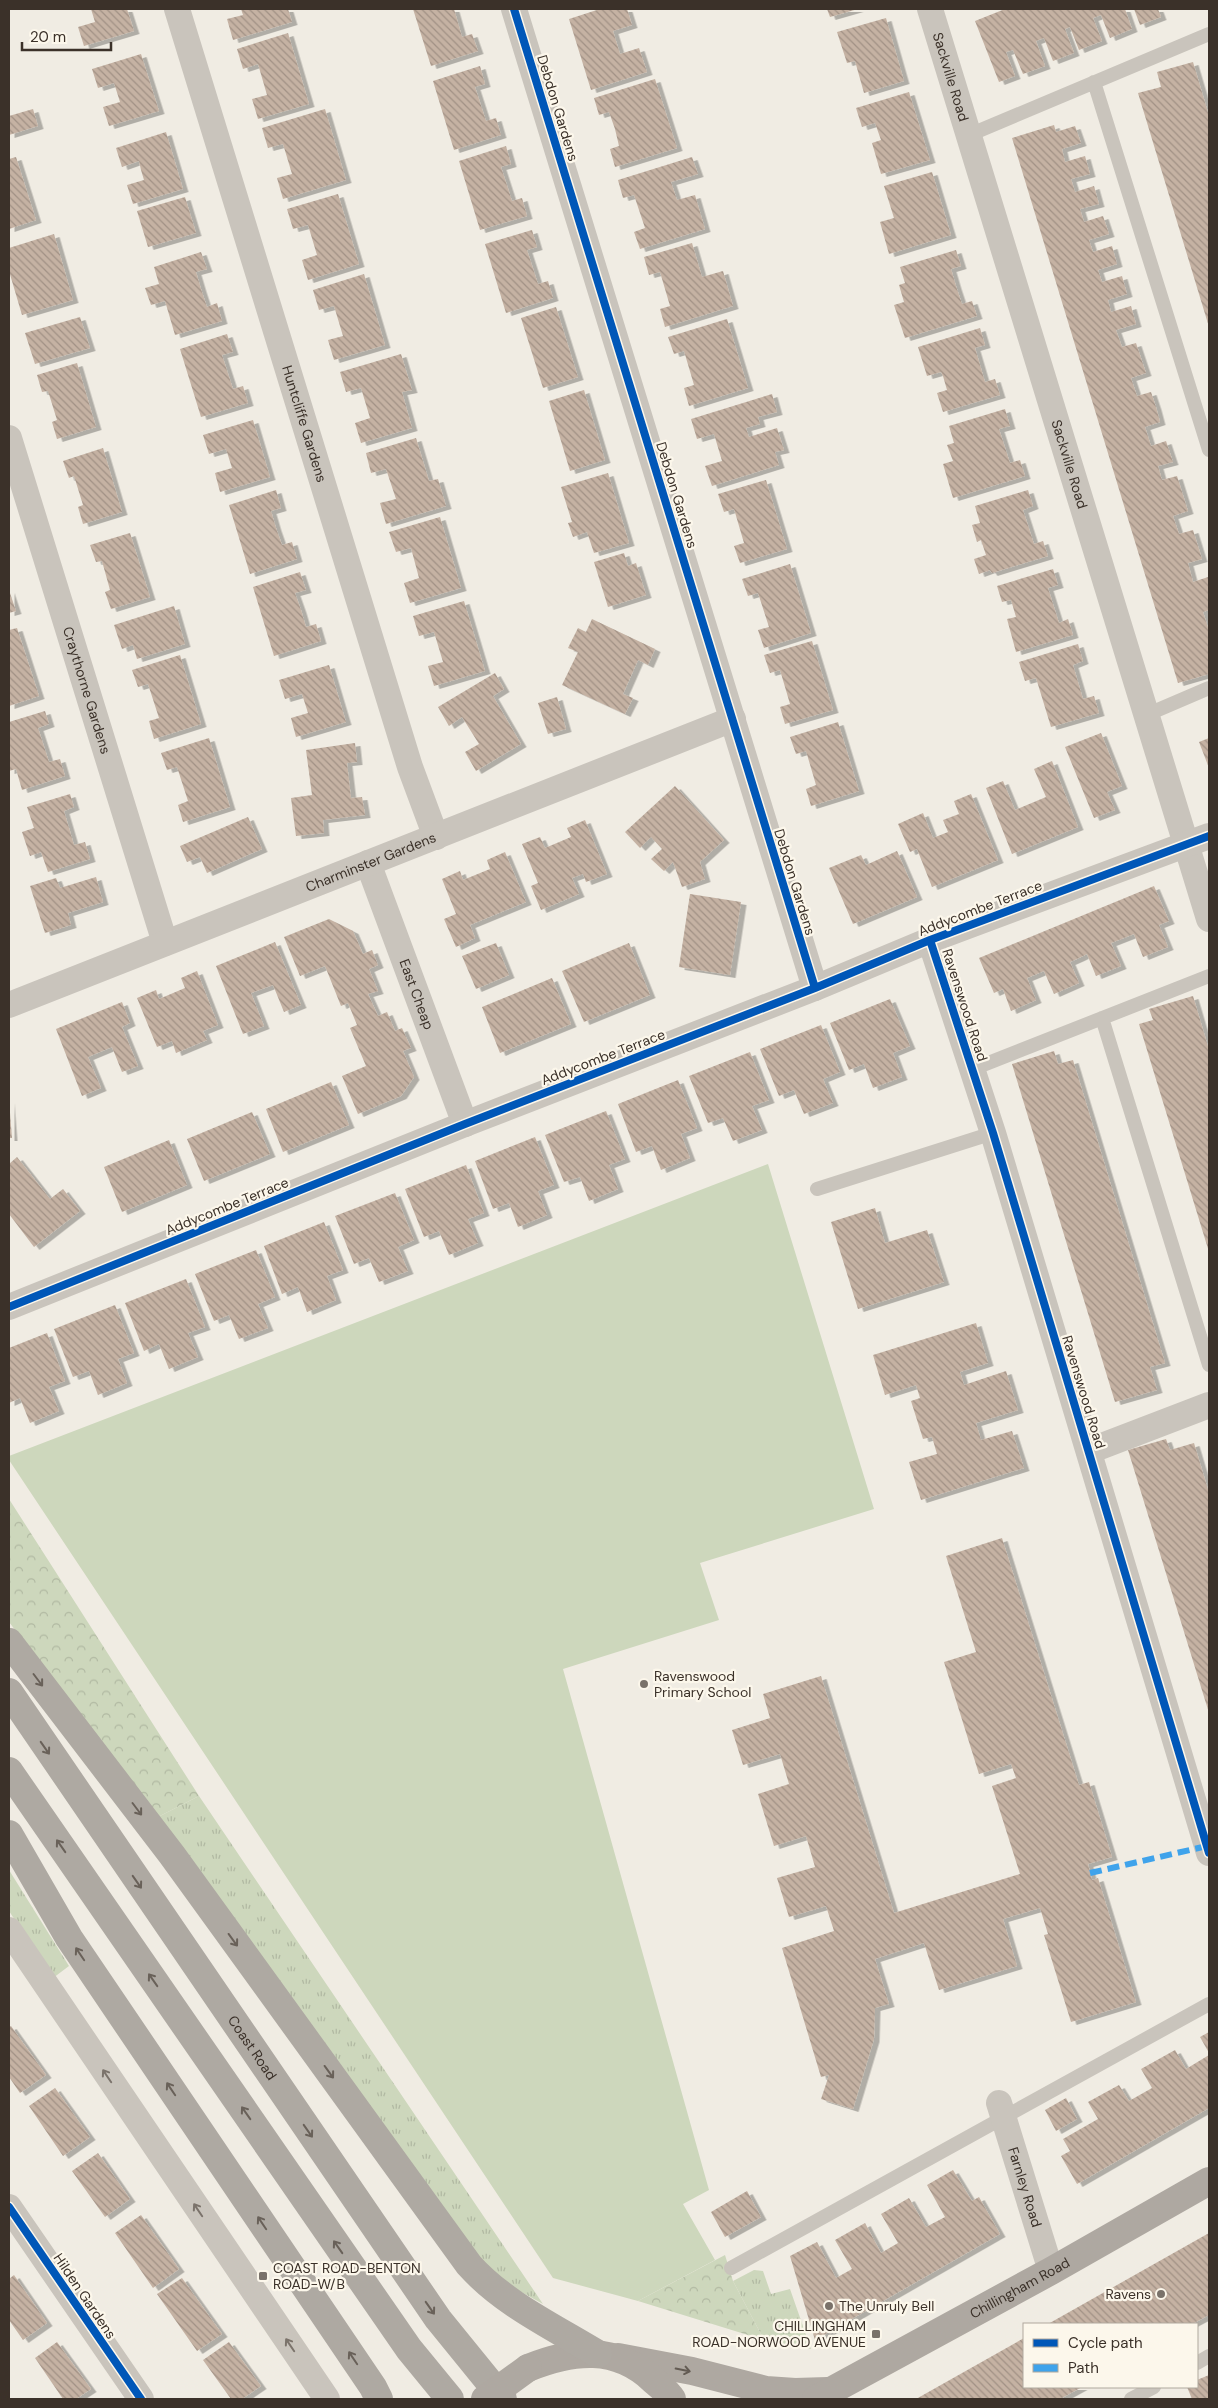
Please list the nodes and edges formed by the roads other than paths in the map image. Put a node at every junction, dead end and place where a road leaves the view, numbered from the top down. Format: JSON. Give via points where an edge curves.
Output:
{"nodes":[{"id":1,"x":177,"y":9,"type":"edge"},
{"id":2,"x":514,"y":9,"type":"edge"},
{"id":3,"x":934,"y":10,"type":"edge"},
{"id":4,"x":1209,"y":34,"type":"edge"},
{"id":5,"x":1094,"y":82,"type":"junction"},
{"id":6,"x":969,"y":135,"type":"junction"},
{"id":7,"x":9,"y":438,"type":"edge"},
{"id":8,"x":1209,"y":450,"type":"edge"},
{"id":9,"x":1209,"y":688,"type":"edge"},
{"id":10,"x":1146,"y":714,"type":"junction"},
{"id":11,"x":733,"y":719,"type":"junction"},
{"id":12,"x":436,"y":837,"type":"junction"},
{"id":13,"x":1198,"y":841,"type":"edge"},
{"id":14,"x":368,"y":863,"type":"junction"},
{"id":15,"x":1209,"y":919,"type":"edge"},
{"id":16,"x":930,"y":940,"type":"junction"},
{"id":17,"x":165,"y":943,"type":"junction"},
{"id":18,"x":1209,"y":976,"type":"edge"},
{"id":19,"x":814,"y":988,"type":"junction"},
{"id":20,"x":9,"y":1005,"type":"edge"},
{"id":21,"x":1102,"y":1018,"type":"junction"},
{"id":22,"x":973,"y":1069,"type":"junction"},
{"id":23,"x":465,"y":1124,"type":"junction"},
{"id":24,"x":993,"y":1133,"type":"junction"},
{"id":25,"x":817,"y":1189,"type":"dead end"},
{"id":26,"x":9,"y":1307,"type":"edge"},
{"id":27,"x":1209,"y":1365,"type":"edge"},
{"id":28,"x":1209,"y":1405,"type":"edge"},
{"id":29,"x":1089,"y":1451,"type":"junction"},
{"id":30,"x":9,"y":1642,"type":"edge"},
{"id":31,"x":9,"y":1692,"type":"edge"},
{"id":32,"x":9,"y":1770,"type":"edge"},
{"id":33,"x":9,"y":1834,"type":"edge"},
{"id":34,"x":1209,"y":1853,"type":"edge"},
{"id":35,"x":9,"y":1930,"type":"edge"},
{"id":36,"x":1209,"y":2004,"type":"edge"},
{"id":37,"x":1002,"y":2111,"type":"junction"},
{"id":38,"x":1209,"y":2181,"type":"edge"},
{"id":39,"x":9,"y":2207,"type":"edge"},
{"id":40,"x":731,"y":2268,"type":"dead end"},
{"id":41,"x":1051,"y":2271,"type":"junction"},
{"id":42,"x":608,"y":2355,"type":"junction"},
{"id":43,"x":1209,"y":2356,"type":"edge"},
{"id":44,"x":1198,"y":2362,"type":"edge"},
{"id":45,"x":1152,"y":2388,"type":"edge"},
{"id":46,"x":822,"y":2395,"type":"edge"},
{"id":47,"x":141,"y":2399,"type":"edge"},
{"id":48,"x":328,"y":2399,"type":"edge"},
{"id":49,"x":379,"y":2399,"type":"edge"},
{"id":50,"x":450,"y":2399,"type":"edge"},
{"id":51,"x":485,"y":2399,"type":"edge"},
{"id":52,"x":503,"y":2399,"type":"edge"},
{"id":53,"x":672,"y":2399,"type":"edge"},
{"id":54,"x":1131,"y":2399,"type":"edge"}],
"edges":[{"from":1,"to":12,"type":"street","name":"Huntcliffe Gardens","via":[[410,767]]},
{"from":2,"to":11,"type":"street","name":"Debdon Gardens"},
{"from":3,"to":6,"type":"street","name":"Sackville Road"},
{"from":4,"to":5,"type":"lane"},
{"from":5,"to":6,"type":"lane"},
{"from":5,"to":8,"type":"lane"},
{"from":6,"to":10,"type":"street","name":"Sackville Road"},
{"from":7,"to":17,"type":"street","name":"Craythorne Gardens"},
{"from":9,"to":10,"type":"lane"},
{"from":10,"to":13,"type":"street","name":"Sackville Road"},
{"from":11,"to":12,"type":"street","name":"Charminster Gardens"},
{"from":11,"to":19,"type":"street","name":"Debdon Gardens"},
{"from":12,"to":14,"type":"street","name":"Charminster Gardens"},
{"from":13,"to":15,"type":"street","name":"Sackville Road"},
{"from":13,"to":16,"type":"street","name":"Addycombe Terrace"},
{"from":14,"to":17,"type":"street","name":"Charminster Gardens"},
{"from":14,"to":23,"type":"street","name":"East Cheap"},
{"from":16,"to":19,"type":"street","name":"Addycombe Terrace"},
{"from":16,"to":22,"type":"street","name":"Ravenswood Road"},
{"from":17,"to":20,"type":"street","name":"Charminster Gardens"},
{"from":18,"to":21,"type":"lane"},
{"from":19,"to":23,"type":"street","name":"Addycombe Terrace"},
{"from":21,"to":22,"type":"lane"},
{"from":21,"to":27,"type":"lane"},
{"from":22,"to":24,"type":"street","name":"Ravenswood Road"},
{"from":23,"to":26,"type":"street","name":"Addycombe Terrace"},
{"from":24,"to":25,"type":"lane"},
{"from":24,"to":29,"type":"street","name":"Ravenswood Road"},
{"from":28,"to":29,"type":"street"},
{"from":29,"to":34,"type":"street","name":"Ravenswood Road"},
{"from":30,"to":42,"type":"highway","one_way":true,"via":[[172,1855],[469,2265],[500,2295]]},
{"from":31,"to":52,"type":"highway","name":"Coast Road","one_way":true,"via":[[27,1723],[438,2319]]},
{"from":50,"to":32,"type":"highway","one_way":true,"via":[[409,2349]]},
{"from":49,"to":33,"type":"highway","one_way":true,"via":[[69,1938]]},
{"from":48,"to":35,"type":"street","one_way":true},
{"from":36,"to":37,"type":"lane"},
{"from":37,"to":40,"type":"lane"},
{"from":37,"to":41,"type":"street","name":"Farnley Road"},
{"from":38,"to":41,"type":"main road","name":"Chillingham Road"},
{"from":39,"to":47,"type":"street","name":"Hilden Gardens"},
{"from":41,"to":46,"type":"main road","name":"Chillingham Road"},
{"from":42,"to":46,"type":"main road","name":"Chillingham Road","one_way":true,"via":[[692,2371],[766,2390]]},
{"from":42,"to":51,"type":"main road","name":"Chillingham Road","bridge":true,"via":[[567,2356],[528,2368]]},
{"from":42,"to":53,"type":"main road","via":[[646,2373]]},
{"from":43,"to":44,"type":"lane"},
{"from":45,"to":54,"type":"lane"}]}
